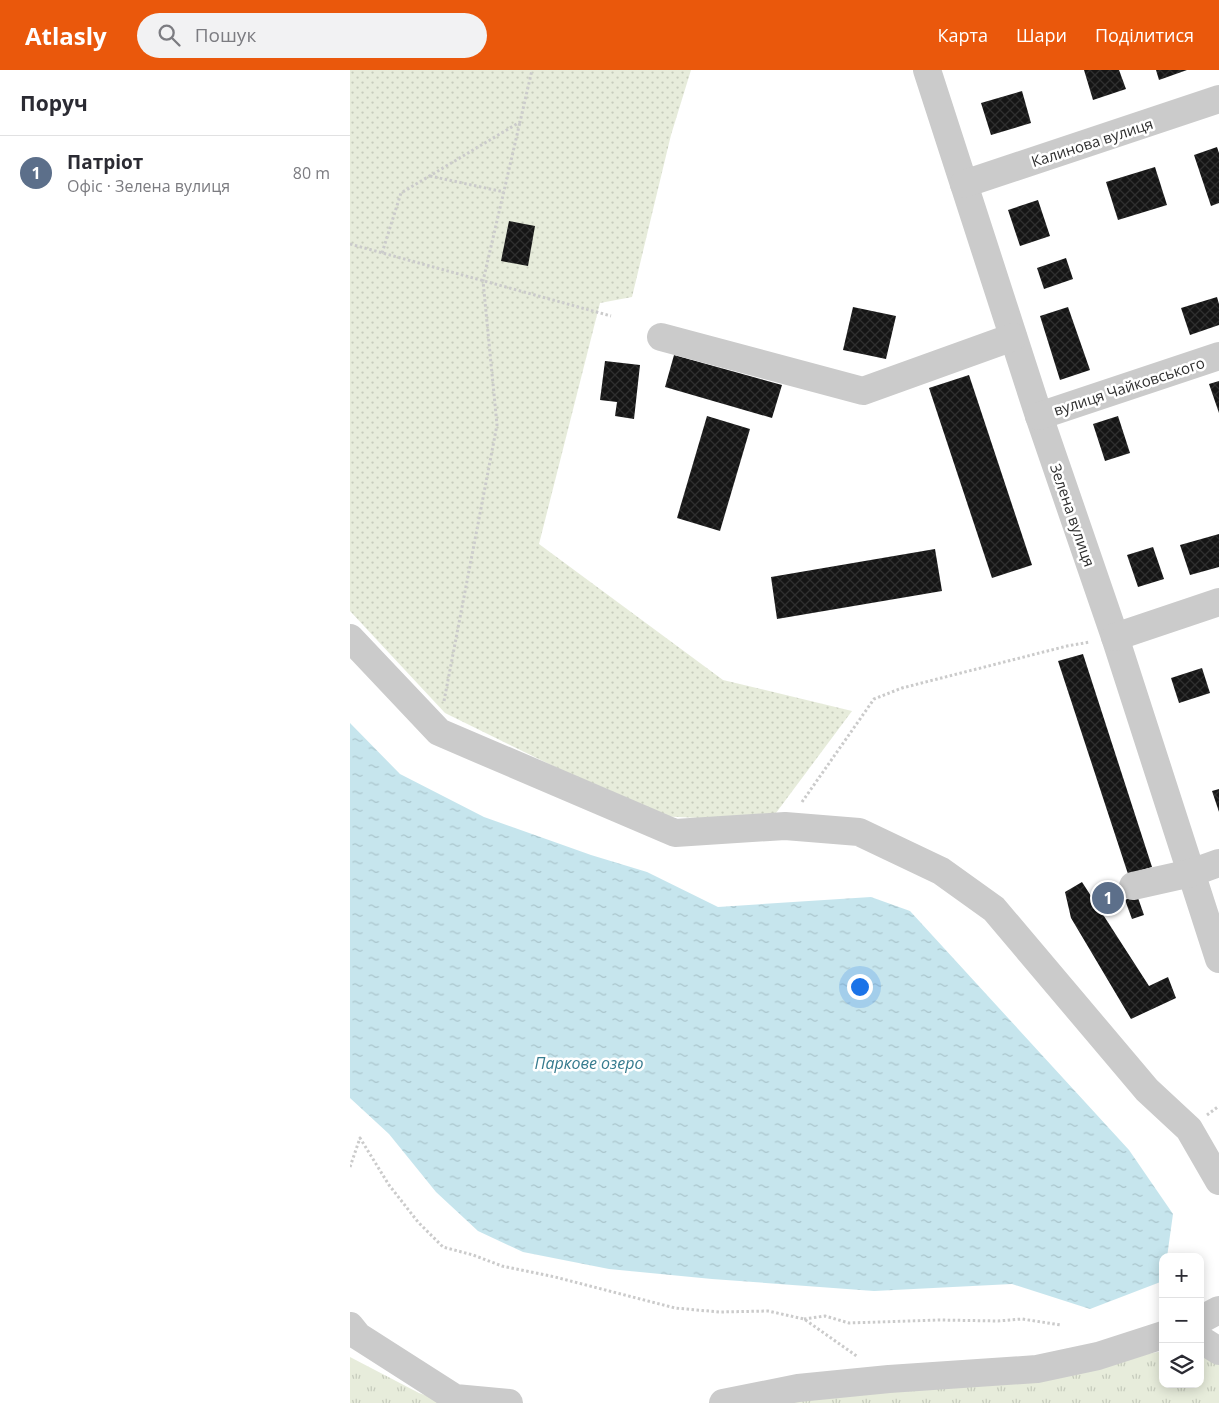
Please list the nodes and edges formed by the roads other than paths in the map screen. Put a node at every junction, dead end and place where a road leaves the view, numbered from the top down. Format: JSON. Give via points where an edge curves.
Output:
{"nodes":[{"id":1,"x":927,"y":70,"type":"edge"},
{"id":2,"x":1219,"y":99,"type":"edge"},
{"id":3,"x":964,"y":184,"type":"junction"},
{"id":4,"x":660,"y":337,"type":"dead end"},
{"id":5,"x":1014,"y":338,"type":"junction"},
{"id":6,"x":1219,"y":356,"type":"edge"},
{"id":7,"x":1039,"y":416,"type":"junction"},
{"id":8,"x":1219,"y":602,"type":"edge"},
{"id":9,"x":1115,"y":637,"type":"junction"},
{"id":10,"x":350,"y":638,"type":"edge"},
{"id":11,"x":1219,"y":863,"type":"edge"},
{"id":12,"x":1191,"y":872,"type":"junction"},
{"id":13,"x":1133,"y":886,"type":"dead end"},
{"id":14,"x":1219,"y":959,"type":"edge"},
{"id":15,"x":1219,"y":1180,"type":"edge"},
{"id":16,"x":1219,"y":1310,"type":"edge"},
{"id":17,"x":1204,"y":1318,"type":"edge"},
{"id":18,"x":350,"y":1326,"type":"edge"},
{"id":19,"x":1159,"y":1336,"type":"edge"},
{"id":20,"x":1204,"y":1342,"type":"edge"},
{"id":21,"x":1219,"y":1351,"type":"edge"},
{"id":22,"x":509,"y":1403,"type":"edge"},
{"id":23,"x":723,"y":1403,"type":"edge"}],
"edges":[{"from":1,"to":3,"type":"street","name":"Зелена вулиця"},
{"from":2,"to":3,"type":"street","name":"Калинова вулиця"},
{"from":3,"to":5,"type":"street","name":"Зелена вулиця"},
{"from":4,"to":5,"type":"street","via":[[863,391]]},
{"from":5,"to":7,"type":"street","name":"Зелена вулиця"},
{"from":6,"to":7,"type":"street","name":"вулиця Чайковського"},
{"from":7,"to":9,"type":"street","name":"Зелена вулиця"},
{"from":8,"to":9,"type":"street"},
{"from":9,"to":12,"type":"street","name":"Зелена вулиця"},
{"from":10,"to":15,"type":"street","via":[[439,732],[674,833],[785,826],[859,832],[942,870],[994,909],[1146,1090],[1189,1129]]},
{"from":11,"to":12,"type":"street"},
{"from":12,"to":13,"type":"street"},
{"from":12,"to":14,"type":"street","name":"Зелена вулиця"},
{"from":16,"to":17,"type":"street"},
{"from":18,"to":22,"type":"street","via":[[358,1336],[455,1398]]},
{"from":19,"to":23,"type":"street","via":[[1098,1356],[1038,1369],[798,1388]]},
{"from":20,"to":21,"type":"street"}]}
